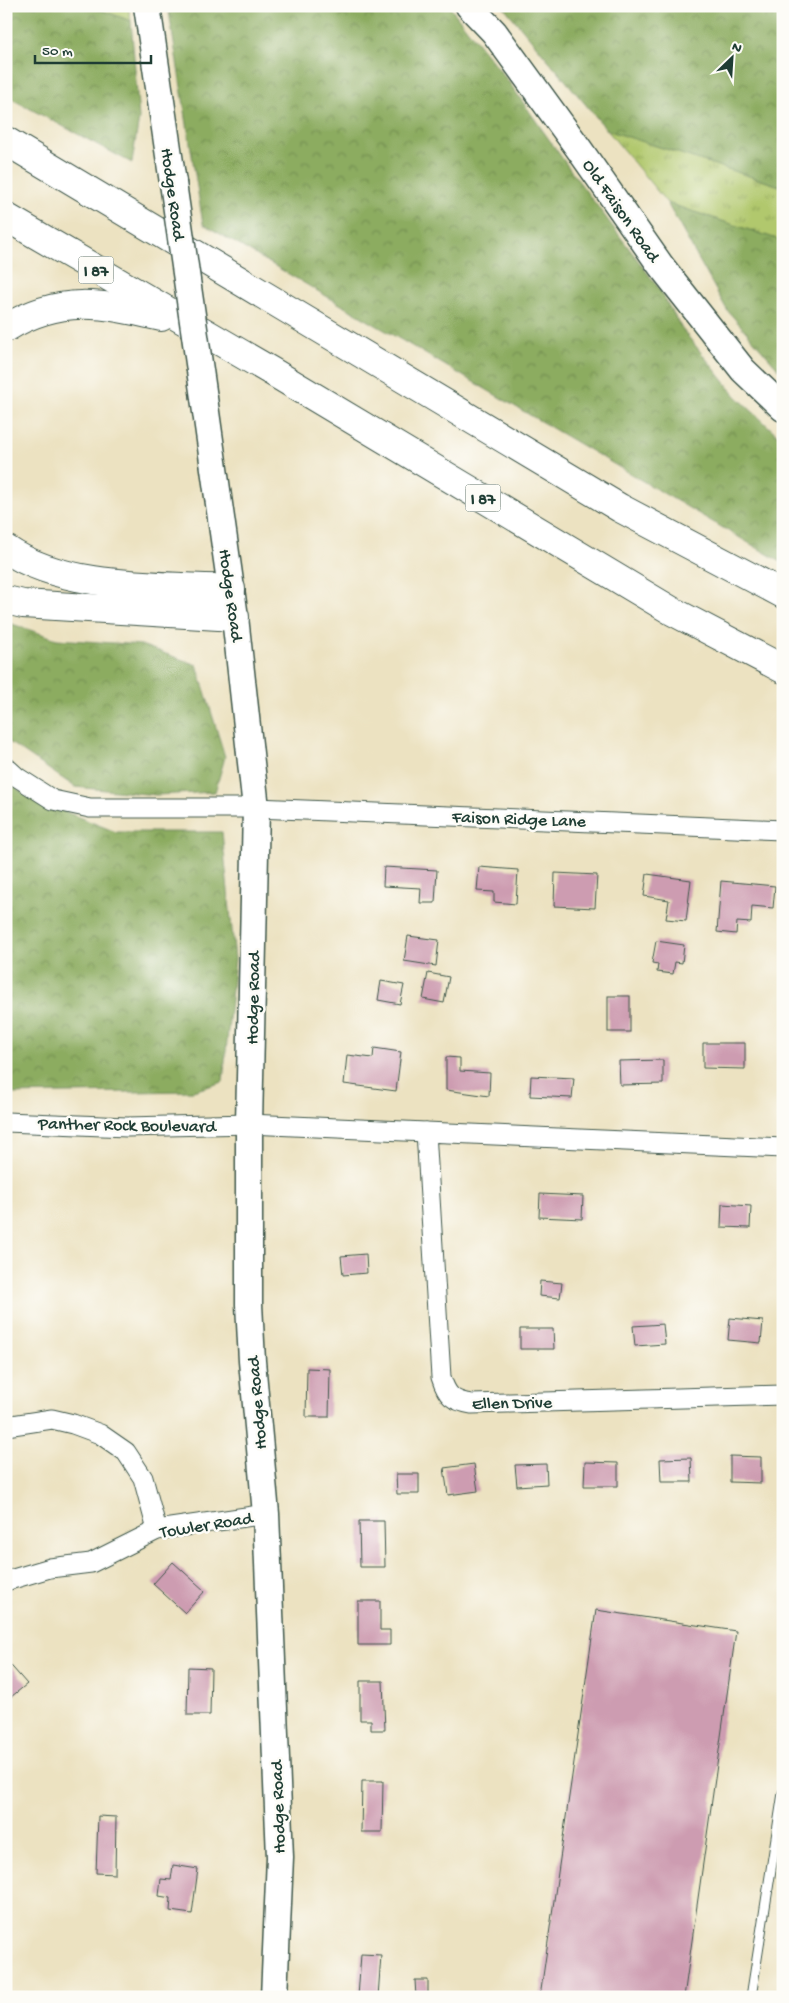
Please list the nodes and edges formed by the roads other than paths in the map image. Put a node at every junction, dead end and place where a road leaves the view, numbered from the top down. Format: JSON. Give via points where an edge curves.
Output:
{"nodes":[{"id":1,"x":147,"y":6,"type":"edge"},
{"id":2,"x":469,"y":6,"type":"edge"},
{"id":3,"x":6,"y":141,"type":"edge"},
{"id":4,"x":6,"y":218,"type":"edge"},
{"id":5,"x":186,"y":322,"type":"junction"},
{"id":6,"x":6,"y":328,"type":"edge"},
{"id":7,"x":783,"y":408,"type":"edge"},
{"id":8,"x":6,"y":549,"type":"edge"},
{"id":9,"x":231,"y":589,"type":"junction"},
{"id":10,"x":783,"y":594,"type":"edge"},
{"id":11,"x":6,"y":600,"type":"edge"},
{"id":12,"x":235,"y":617,"type":"junction"},
{"id":13,"x":783,"y":669,"type":"edge"},
{"id":14,"x":6,"y":768,"type":"edge"},
{"id":15,"x":256,"y":808,"type":"junction"},
{"id":16,"x":783,"y":830,"type":"edge"},
{"id":17,"x":6,"y":1122,"type":"edge"},
{"id":18,"x":249,"y":1124,"type":"junction"},
{"id":19,"x":426,"y":1132,"type":"junction"},
{"id":20,"x":783,"y":1148,"type":"edge"},
{"id":21,"x":783,"y":1395,"type":"edge"},
{"id":22,"x":6,"y":1426,"type":"edge"},
{"id":23,"x":266,"y":1514,"type":"junction"},
{"id":24,"x":157,"y":1530,"type":"junction"},
{"id":25,"x":6,"y":1581,"type":"edge"},
{"id":26,"x":783,"y":1793,"type":"edge"},
{"id":27,"x":274,"y":1997,"type":"edge"},
{"id":28,"x":751,"y":1997,"type":"edge"}],
"edges":[{"from":1,"to":9,"type":"main road","name":"Hodge Road","bridge":true},
{"from":2,"to":7,"type":"main road","name":"Old Faison Road","via":[[494,32],[661,266],[743,370]]},
{"from":3,"to":10,"type":"highway","via":[[620,508]]},
{"from":4,"to":5,"type":"highway","number":"I 87"},
{"from":5,"to":6,"type":"highway","via":[[132,310],[75,304],[48,308]]},
{"from":5,"to":13,"type":"highway","number":"I 87","via":[[672,611]]},
{"from":8,"to":9,"type":"highway","via":[[19,558],[74,577]]},
{"from":9,"to":12,"type":"main road","name":"Hodge Road"},
{"from":11,"to":12,"type":"highway","via":[[23,604]]},
{"from":12,"to":15,"type":"main road","name":"Hodge Road"},
{"from":14,"to":15,"type":"street","name":"Faison Ridge Lane","via":[[53,800],[90,808]]},
{"from":15,"to":16,"type":"street","name":"Faison Ridge Lane"},
{"from":15,"to":18,"type":"main road","name":"Hodge Road"},
{"from":17,"to":18,"type":"street","name":"Panther Rock Boulevard","via":[[127,1127]]},
{"from":18,"to":19,"type":"street"},
{"from":18,"to":23,"type":"main road","name":"Hodge Road","via":[[249,1304]]},
{"from":19,"to":20,"type":"street"},
{"from":19,"to":21,"type":"street","name":"Ellen Drive","via":[[441,1377],[446,1390],[457,1402]]},
{"from":22,"to":24,"type":"street","via":[[52,1420],[100,1434],[126,1452],[143,1478]]},
{"from":23,"to":24,"type":"street","name":"Towler Road"},
{"from":23,"to":27,"type":"main road","name":"Hodge Road","via":[[280,1857]]},
{"from":24,"to":25,"type":"street","name":"Towler Road","via":[[91,1563],[50,1568]]},
{"from":26,"to":28,"type":"lane"}]}
